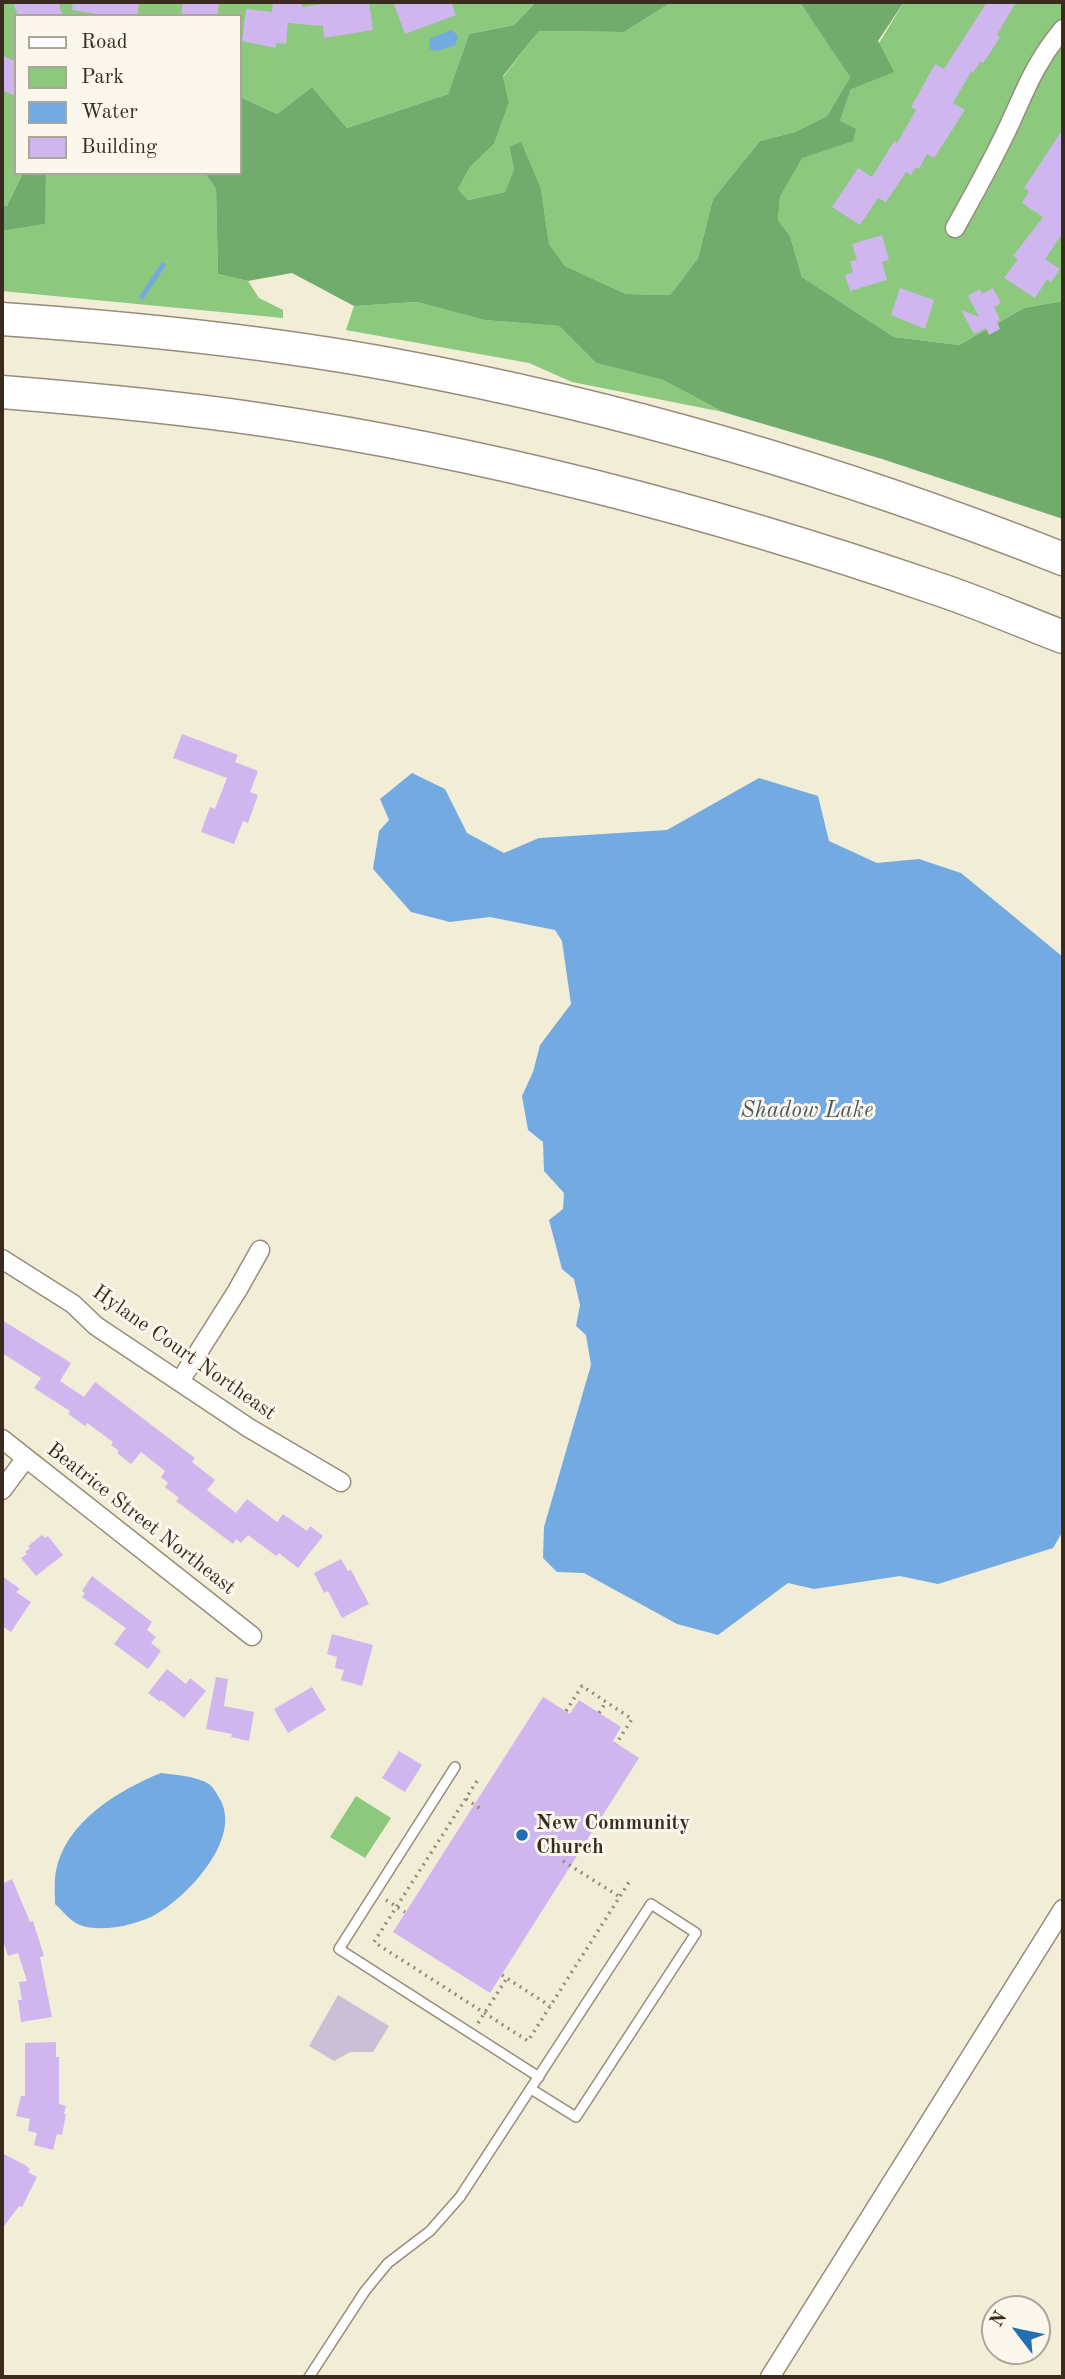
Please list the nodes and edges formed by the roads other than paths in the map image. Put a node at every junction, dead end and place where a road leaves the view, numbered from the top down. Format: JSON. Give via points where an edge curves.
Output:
{"nodes":[{"id":1,"x":1063,"y":29,"type":"edge"},
{"id":2,"x":955,"y":228,"type":"dead end"},
{"id":3,"x":2,"y":319,"type":"edge"},
{"id":4,"x":2,"y":392,"type":"edge"},
{"id":5,"x":1063,"y":559,"type":"edge"},
{"id":6,"x":1063,"y":637,"type":"edge"},
{"id":7,"x":260,"y":1250,"type":"dead end"},
{"id":8,"x":2,"y":1259,"type":"edge"},
{"id":9,"x":180,"y":1381,"type":"junction"},
{"id":10,"x":2,"y":1439,"type":"edge"},
{"id":11,"x":26,"y":1458,"type":"junction"},
{"id":12,"x":341,"y":1482,"type":"dead end"},
{"id":13,"x":2,"y":1490,"type":"edge"},
{"id":14,"x":252,"y":1636,"type":"dead end"},
{"id":15,"x":455,"y":1767,"type":"dead end"},
{"id":16,"x":1063,"y":1909,"type":"edge"},
{"id":17,"x":538,"y":2077,"type":"junction"},
{"id":18,"x":531,"y":2089,"type":"junction"},
{"id":19,"x":309,"y":2377,"type":"edge"},
{"id":20,"x":770,"y":2377,"type":"edge"}],
"edges":[{"from":1,"to":2,"type":"street","via":[[1031,74],[986,174]]},
{"from":3,"to":5,"type":"highway","via":[[154,330],[277,346],[543,397],[792,463]]},
{"from":4,"to":6,"type":"highway","via":[[264,420],[504,465],[745,527],[936,588]]},
{"from":7,"to":9,"type":"street"},
{"from":8,"to":9,"type":"street","name":"Hylane Court Northeast"},
{"from":9,"to":12,"type":"street","name":"Hylane Court Northeast"},
{"from":10,"to":11,"type":"street","name":"Beatrice Street Northeast"},
{"from":11,"to":13,"type":"street"},
{"from":11,"to":14,"type":"street","name":"Beatrice Street Northeast"},
{"from":15,"to":17,"type":"lane","via":[[338,1948]]},
{"from":16,"to":20,"type":"street"},
{"from":17,"to":18,"type":"lane"},
{"from":17,"to":18,"type":"lane","via":[[651,1904],[696,1933],[576,2118]]},
{"from":18,"to":19,"type":"lane","via":[[460,2197],[430,2231],[388,2263]]}]}
